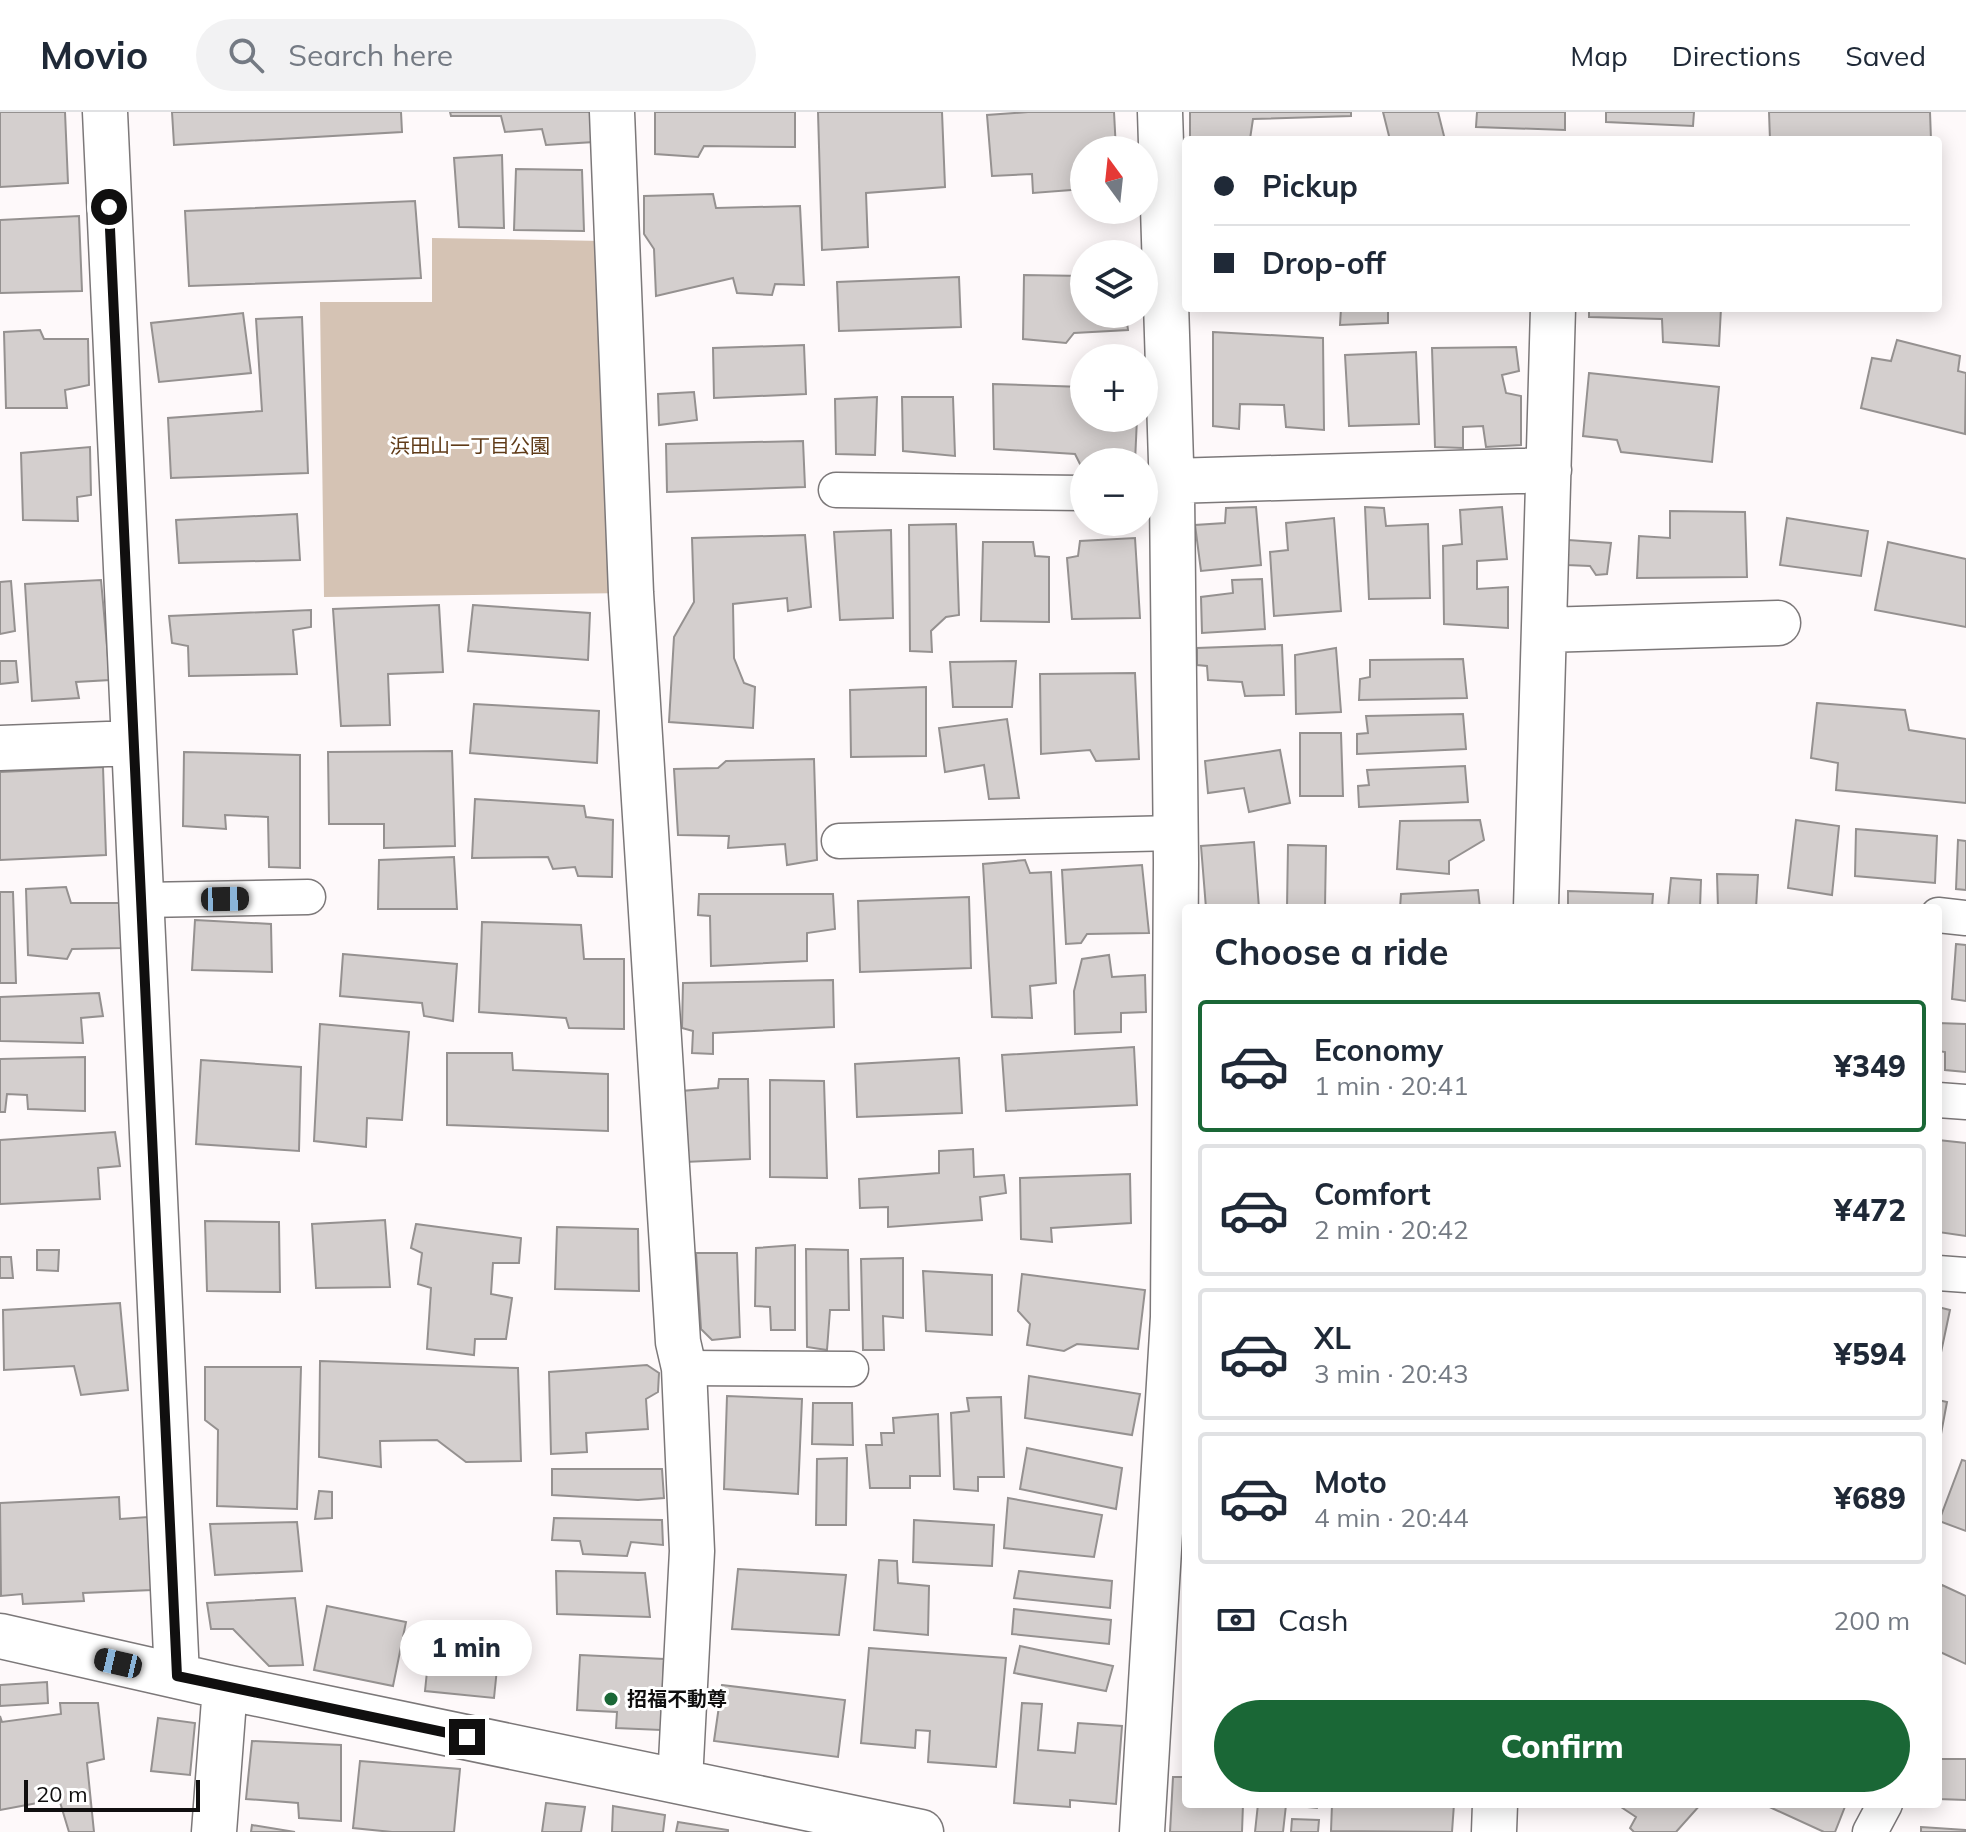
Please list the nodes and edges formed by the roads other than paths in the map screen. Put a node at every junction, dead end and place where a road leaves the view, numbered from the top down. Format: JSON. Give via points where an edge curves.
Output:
{"nodes":[{"id":1,"x":105,"y":112,"type":"edge"},
{"id":2,"x":612,"y":112,"type":"edge"},
{"id":3,"x":1160,"y":112,"type":"edge"},
{"id":4,"x":1553,"y":312,"type":"edge"},
{"id":5,"x":1549,"y":470,"type":"junction"},
{"id":6,"x":836,"y":490,"type":"dead end"},
{"id":7,"x":1163,"y":490,"type":"edge"},
{"id":8,"x":1070,"y":493,"type":"edge"},
{"id":9,"x":1778,"y":623,"type":"dead end"},
{"id":10,"x":1544,"y":630,"type":"junction"},
{"id":11,"x":134,"y":743,"type":"junction"},
{"id":12,"x":0,"y":748,"type":"edge"},
{"id":13,"x":1176,"y":833,"type":"junction"},
{"id":14,"x":839,"y":841,"type":"dead end"},
{"id":15,"x":308,"y":897,"type":"dead end"},
{"id":16,"x":142,"y":900,"type":"junction"},
{"id":17,"x":1536,"y":904,"type":"edge"},
{"id":18,"x":1942,"y":915,"type":"edge"},
{"id":19,"x":1966,"y":918,"type":"edge"},
{"id":20,"x":1942,"y":1100,"type":"edge"},
{"id":21,"x":1966,"y":1102,"type":"edge"},
{"id":22,"x":1942,"y":1273,"type":"edge"},
{"id":23,"x":1966,"y":1275,"type":"edge"},
{"id":24,"x":684,"y":1368,"type":"junction"},
{"id":25,"x":851,"y":1369,"type":"dead end"},
{"id":26,"x":0,"y":1636,"type":"edge"},
{"id":27,"x":177,"y":1676,"type":"junction"},
{"id":28,"x":225,"y":1687,"type":"junction"},
{"id":29,"x":680,"y":1781,"type":"junction"},
{"id":30,"x":1495,"y":1808,"type":"edge"},
{"id":31,"x":1883,"y":1808,"type":"edge"},
{"id":32,"x":214,"y":1832,"type":"edge"},
{"id":33,"x":921,"y":1832,"type":"edge"},
{"id":34,"x":1142,"y":1832,"type":"edge"},
{"id":35,"x":1494,"y":1832,"type":"edge"},
{"id":36,"x":1870,"y":1832,"type":"edge"}],
"edges":[{"from":1,"to":11,"type":"street"},
{"from":2,"to":24,"type":"street","via":[[633,625],[678,1342]]},
{"from":3,"to":7,"type":"street"},
{"from":4,"to":5,"type":"street"},
{"from":5,"to":7,"type":"street"},
{"from":5,"to":10,"type":"street"},
{"from":6,"to":8,"type":"lane"},
{"from":7,"to":13,"type":"street"},
{"from":9,"to":10,"type":"street"},
{"from":10,"to":17,"type":"street"},
{"from":11,"to":12,"type":"street"},
{"from":11,"to":16,"type":"street"},
{"from":13,"to":14,"type":"lane"},
{"from":13,"to":34,"type":"street","via":[[1173,1317]]},
{"from":15,"to":16,"type":"lane"},
{"from":16,"to":27,"type":"street"},
{"from":18,"to":19,"type":"lane"},
{"from":20,"to":21,"type":"lane"},
{"from":22,"to":23,"type":"lane"},
{"from":24,"to":25,"type":"lane"},
{"from":24,"to":29,"type":"street","via":[[692,1551]]},
{"from":26,"to":27,"type":"street"},
{"from":27,"to":28,"type":"street"},
{"from":28,"to":29,"type":"street"},
{"from":28,"to":32,"type":"street"},
{"from":29,"to":33,"type":"street"},
{"from":30,"to":35,"type":"street"},
{"from":31,"to":36,"type":"lane"}]}
